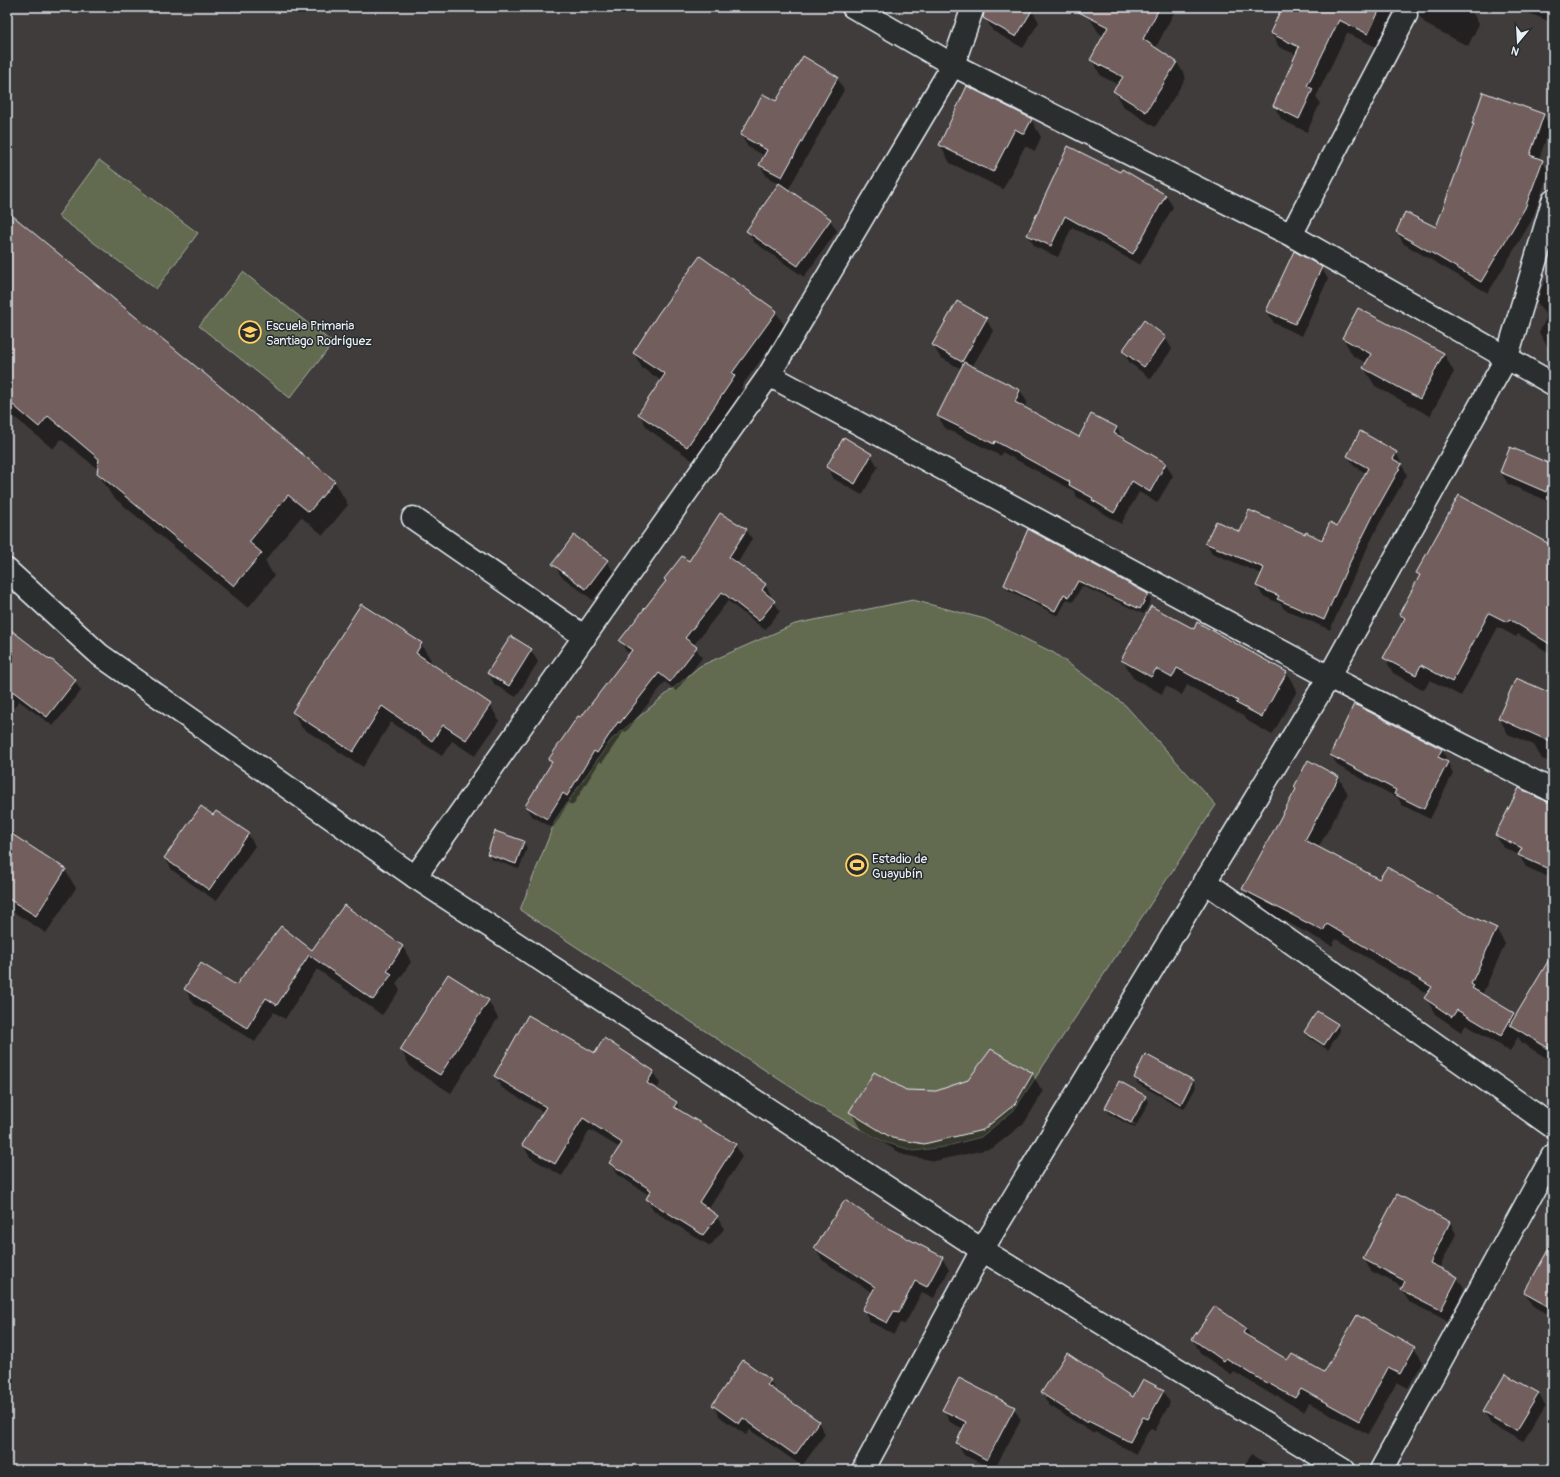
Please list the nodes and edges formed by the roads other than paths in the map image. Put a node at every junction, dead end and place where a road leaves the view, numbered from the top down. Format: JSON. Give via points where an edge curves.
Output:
{"nodes":[{"id":1,"x":853,"y":7,"type":"edge"},
{"id":2,"x":974,"y":7,"type":"edge"},
{"id":3,"x":1406,"y":15,"type":"dead end"},
{"id":4,"x":953,"y":65,"type":"junction"},
{"id":5,"x":1553,"y":201,"type":"edge"},
{"id":6,"x":1291,"y":235,"type":"junction"},
{"id":7,"x":1507,"y":357,"type":"junction"},
{"id":8,"x":769,"y":375,"type":"junction"},
{"id":9,"x":1553,"y":384,"type":"edge"},
{"id":10,"x":413,"y":518,"type":"dead end"},
{"id":11,"x":7,"y":570,"type":"edge"},
{"id":12,"x":585,"y":637,"type":"junction"},
{"id":13,"x":1329,"y":677,"type":"junction"},
{"id":14,"x":1553,"y":791,"type":"edge"},
{"id":15,"x":415,"y":877,"type":"junction"},
{"id":16,"x":1204,"y":881,"type":"junction"},
{"id":17,"x":1553,"y":1127,"type":"edge"},
{"id":18,"x":1553,"y":1155,"type":"edge"},
{"id":19,"x":982,"y":1250,"type":"junction"},
{"id":20,"x":863,"y":1470,"type":"edge"},
{"id":21,"x":1342,"y":1470,"type":"edge"},
{"id":22,"x":1382,"y":1470,"type":"edge"}],
"edges":[{"from":1,"to":4,"type":"street"},
{"from":2,"to":4,"type":"street"},
{"from":3,"to":6,"type":"street"},
{"from":4,"to":6,"type":"street"},
{"from":4,"to":8,"type":"street"},
{"from":5,"to":7,"type":"street"},
{"from":6,"to":7,"type":"street"},
{"from":7,"to":9,"type":"street"},
{"from":7,"to":13,"type":"street"},
{"from":8,"to":12,"type":"street"},
{"from":8,"to":13,"type":"street"},
{"from":10,"to":12,"type":"street"},
{"from":11,"to":15,"type":"street","via":[[100,655]]},
{"from":12,"to":15,"type":"street"},
{"from":13,"to":14,"type":"street"},
{"from":13,"to":16,"type":"street"},
{"from":15,"to":19,"type":"street"},
{"from":16,"to":17,"type":"street"},
{"from":16,"to":19,"type":"street"},
{"from":18,"to":22,"type":"street"},
{"from":19,"to":20,"type":"street"},
{"from":19,"to":21,"type":"street"}]}
